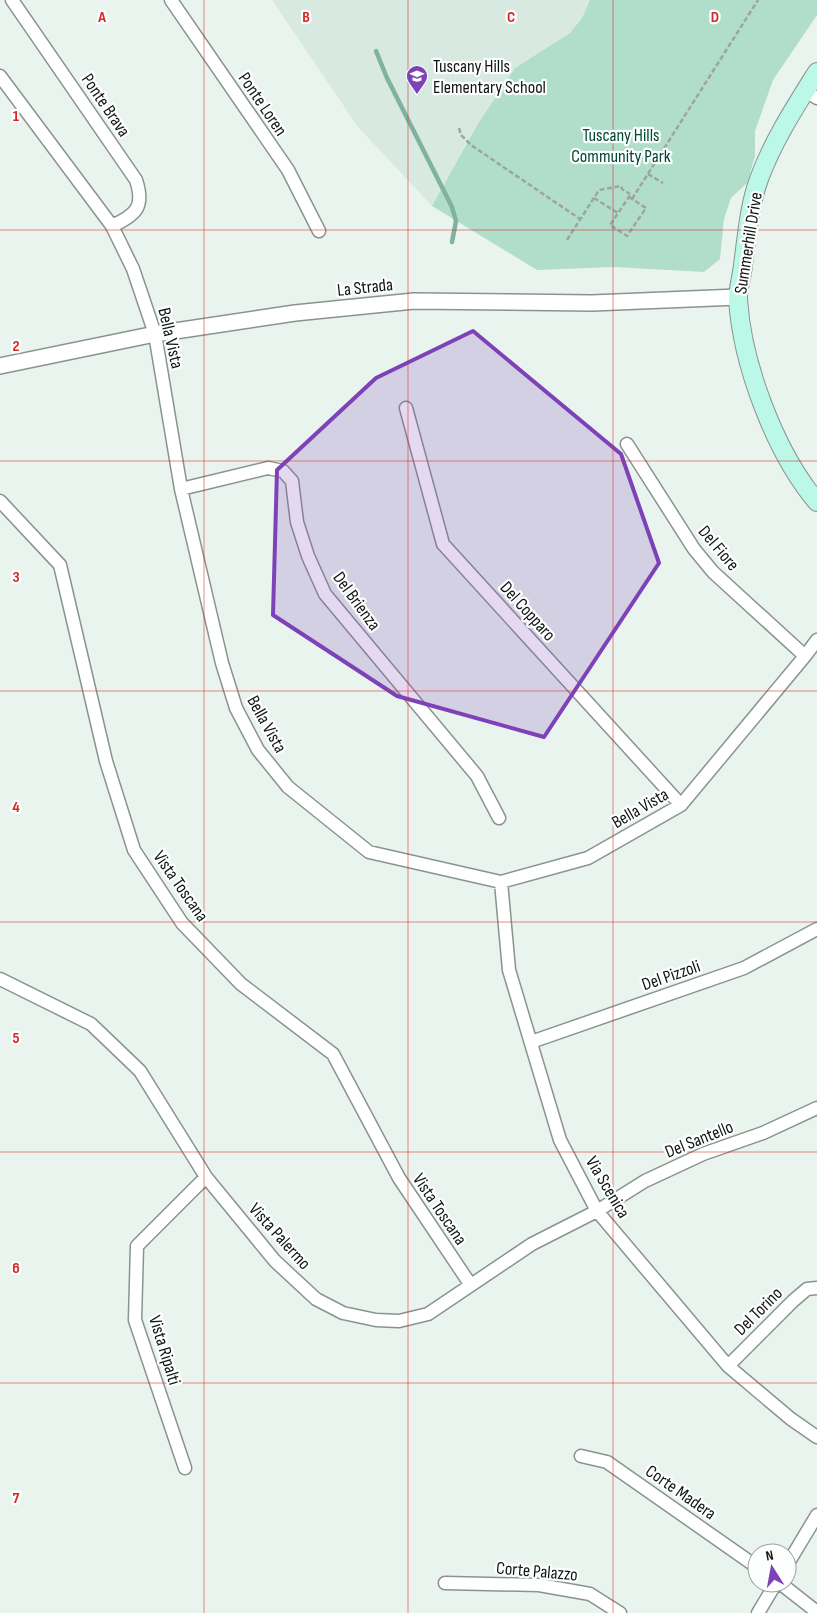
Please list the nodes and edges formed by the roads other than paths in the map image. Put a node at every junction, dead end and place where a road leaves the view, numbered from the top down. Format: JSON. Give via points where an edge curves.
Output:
{"nodes":[{"id":1,"x":12,"y":0,"type":"edge"},
{"id":2,"x":172,"y":0,"type":"edge"},
{"id":3,"x":817,"y":72,"type":"edge"},
{"id":4,"x":0,"y":76,"type":"edge"},
{"id":5,"x":811,"y":94,"type":"edge"},
{"id":6,"x":112,"y":226,"type":"junction"},
{"id":7,"x":318,"y":232,"type":"dead end"},
{"id":8,"x":738,"y":297,"type":"junction"},
{"id":9,"x":155,"y":334,"type":"junction"},
{"id":10,"x":0,"y":366,"type":"edge"},
{"id":11,"x":406,"y":408,"type":"dead end"},
{"id":12,"x":627,"y":444,"type":"dead end"},
{"id":13,"x":182,"y":489,"type":"junction"},
{"id":14,"x":0,"y":501,"type":"edge"},
{"id":15,"x":817,"y":502,"type":"edge"},
{"id":16,"x":817,"y":640,"type":"edge"},
{"id":17,"x":805,"y":656,"type":"junction"},
{"id":18,"x":681,"y":805,"type":"junction"},
{"id":19,"x":499,"y":818,"type":"dead end"},
{"id":20,"x":501,"y":882,"type":"junction"},
{"id":21,"x":817,"y":929,"type":"edge"},
{"id":22,"x":0,"y":979,"type":"edge"},
{"id":23,"x":531,"y":1042,"type":"junction"},
{"id":24,"x":817,"y":1108,"type":"edge"},
{"id":25,"x":206,"y":1177,"type":"junction"},
{"id":26,"x":597,"y":1211,"type":"junction"},
{"id":27,"x":470,"y":1284,"type":"junction"},
{"id":28,"x":817,"y":1288,"type":"edge"},
{"id":29,"x":728,"y":1366,"type":"junction"},
{"id":30,"x":817,"y":1437,"type":"edge"},
{"id":31,"x":581,"y":1456,"type":"dead end"},
{"id":32,"x":185,"y":1468,"type":"dead end"},
{"id":33,"x":817,"y":1515,"type":"edge"},
{"id":34,"x":797,"y":1548,"type":"edge"},
{"id":35,"x":747,"y":1560,"type":"edge"},
{"id":36,"x":445,"y":1583,"type":"dead end"},
{"id":37,"x":770,"y":1593,"type":"edge"},
{"id":38,"x":793,"y":1593,"type":"edge"},
{"id":39,"x":817,"y":1612,"type":"edge"},
{"id":40,"x":620,"y":1613,"type":"edge"},
{"id":41,"x":758,"y":1613,"type":"edge"}],
"edges":[{"from":1,"to":6,"type":"street","name":"Ponte Brava","via":[[136,180],[139,189],[137,210],[130,218]]},
{"from":2,"to":7,"type":"street","name":"Ponte Loren","via":[[288,170]]},
{"from":3,"to":5,"type":"main road","name":"Summerhill Drive"},
{"from":4,"to":6,"type":"street","name":"Bella Vista"},
{"from":5,"to":8,"type":"main road","name":"Summerhill Drive","via":[[788,117],[758,180]]},
{"from":6,"to":9,"type":"street","name":"Bella Vista","via":[[133,269]]},
{"from":8,"to":9,"type":"street","name":"La Strada","via":[[592,303],[414,301],[295,313]]},
{"from":8,"to":15,"type":"main road","name":"Summerhill Drive","via":[[754,380],[764,407],[783,451]]},
{"from":9,"to":10,"type":"street","name":"La Strada"},
{"from":9,"to":13,"type":"street","name":"Bella Vista"},
{"from":11,"to":18,"type":"street","name":"Del Copparo","via":[[443,544]]},
{"from":12,"to":17,"type":"street","name":"Del Fiore","via":[[694,549],[713,572]]},
{"from":13,"to":19,"type":"street","name":"Del Brienza","via":[[268,468],[283,471],[292,481],[298,522],[308,556],[325,594],[477,776]]},
{"from":13,"to":20,"type":"street","name":"Bella Vista","via":[[222,663],[236,708],[258,750],[282,780],[369,852]]},
{"from":14,"to":27,"type":"street","name":"Vista Toscana","via":[[60,565],[106,761],[134,850],[182,922],[241,984],[333,1054],[399,1178]]},
{"from":16,"to":17,"type":"street","name":"Bella Vista"},
{"from":17,"to":18,"type":"street","name":"Bella Vista"},
{"from":18,"to":20,"type":"street","name":"Bella Vista","via":[[588,858]]},
{"from":20,"to":23,"type":"street","name":"Via Scenica","via":[[509,970]]},
{"from":21,"to":23,"type":"street","name":"Del Pizzoli","via":[[744,968]]},
{"from":22,"to":25,"type":"street","name":"Vista Palermo","via":[[91,1024],[140,1071]]},
{"from":23,"to":26,"type":"street","name":"Via Scenica","via":[[560,1140]]},
{"from":24,"to":26,"type":"street","name":"Del Santello","via":[[653,1177]]},
{"from":25,"to":27,"type":"street","name":"Vista Palermo","via":[[275,1261],[316,1299],[343,1313],[399,1321],[428,1314]]},
{"from":25,"to":32,"type":"street","name":"Vista Ripalti","via":[[137,1246],[135,1320]]},
{"from":26,"to":27,"type":"street","name":"Vista Palermo","via":[[532,1244]]},
{"from":26,"to":29,"type":"street","name":"Via Scenica"},
{"from":28,"to":29,"type":"street","name":"Del Torino","via":[[806,1289]]},
{"from":29,"to":30,"type":"street","name":"Via Scenica"},
{"from":31,"to":35,"type":"street","name":"Corte Madera","via":[[607,1462]]},
{"from":33,"to":34,"type":"street"},
{"from":36,"to":40,"type":"street","name":"Corte Palazzo","via":[[539,1585],[590,1594]]},
{"from":37,"to":41,"type":"street"},
{"from":38,"to":39,"type":"street"}]}
